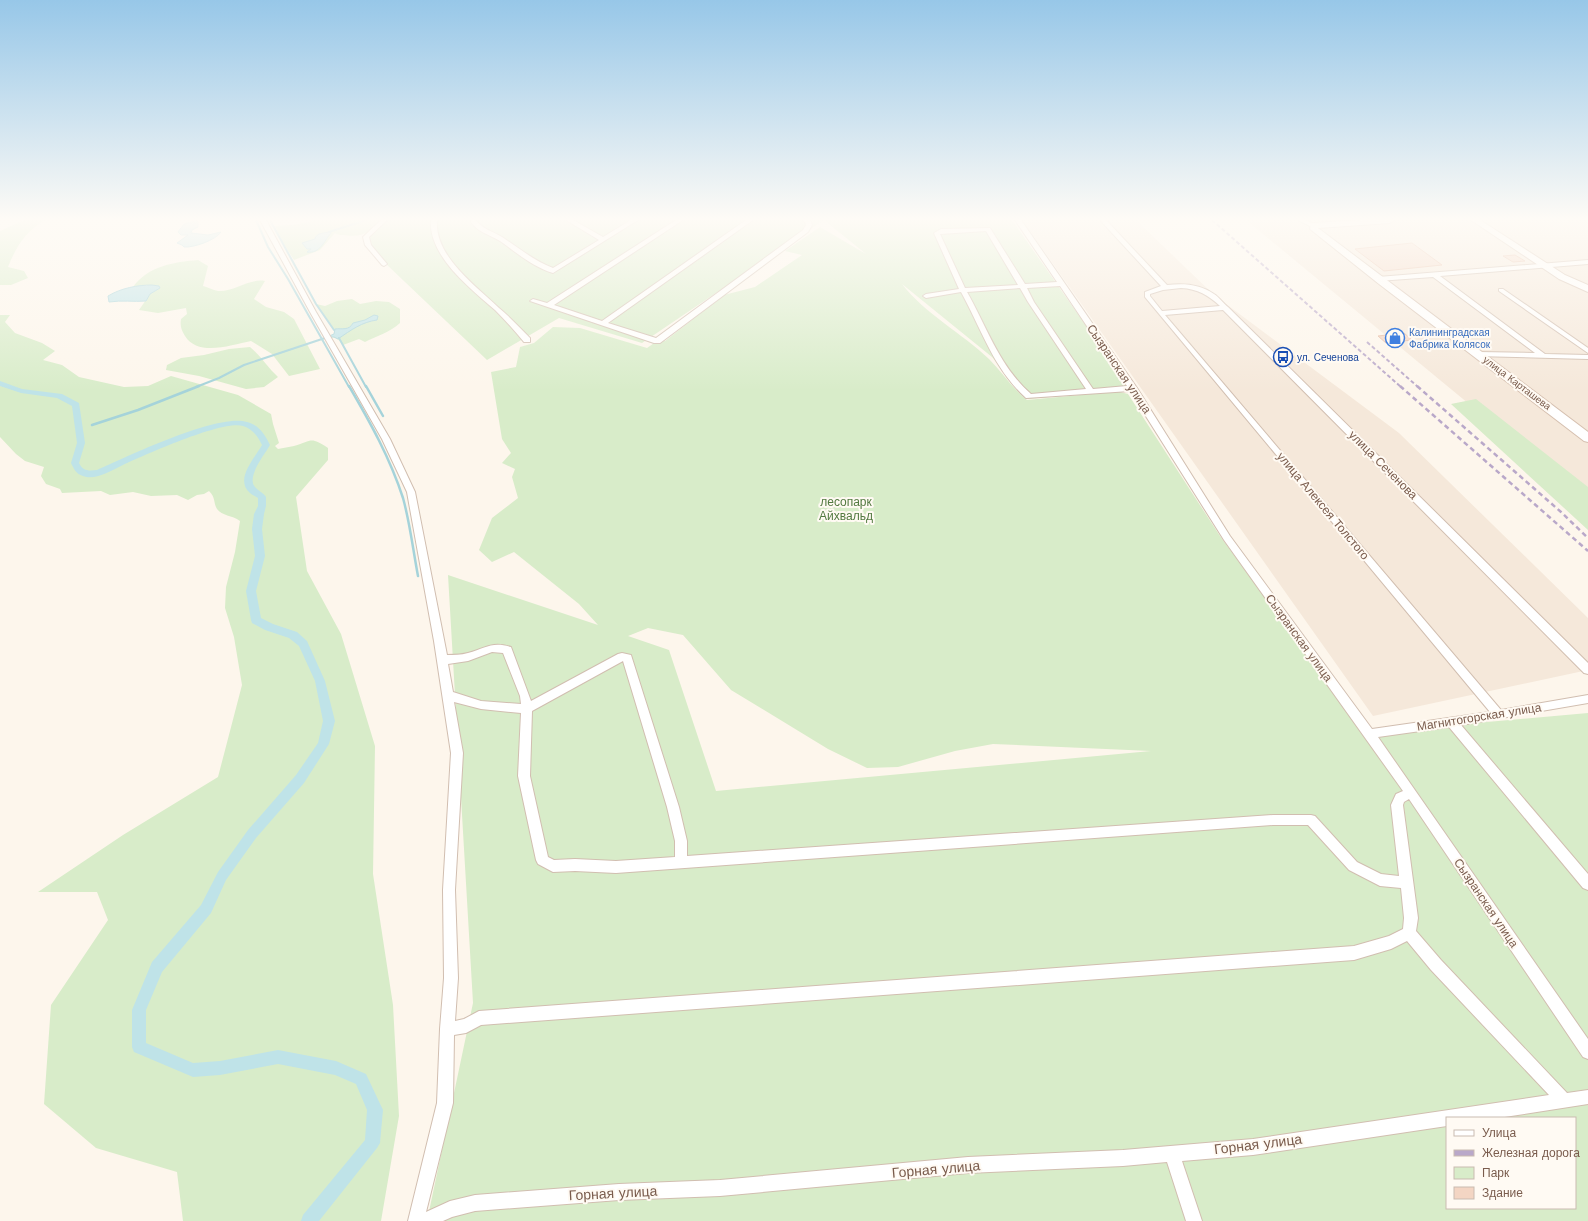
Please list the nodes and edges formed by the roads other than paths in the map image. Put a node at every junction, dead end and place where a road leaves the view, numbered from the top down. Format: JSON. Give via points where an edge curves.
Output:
{"nodes":[{"id":1,"x":294,"y":277,"type":"edge"},
{"id":2,"x":460,"y":277,"type":"edge"},
{"id":3,"x":593,"y":277,"type":"edge"},
{"id":4,"x":669,"y":277,"type":"edge"},
{"id":5,"x":744,"y":277,"type":"edge"},
{"id":6,"x":957,"y":277,"type":"edge"},
{"id":7,"x":1017,"y":277,"type":"edge"},
{"id":8,"x":1056,"y":277,"type":"edge"},
{"id":9,"x":1156,"y":277,"type":"edge"},
{"id":10,"x":1375,"y":277,"type":"edge"},
{"id":11,"x":1407,"y":277,"type":"edge"},
{"id":12,"x":1438,"y":277,"type":"edge"},
{"id":13,"x":1562,"y":277,"type":"edge"},
{"id":14,"x":1378,"y":279,"type":"junction"},
{"id":15,"x":1061,"y":284,"type":"junction"},
{"id":16,"x":1023,"y":287,"type":"junction"},
{"id":17,"x":1166,"y":288,"type":"junction"},
{"id":18,"x":1588,"y":289,"type":"edge"},
{"id":19,"x":963,"y":290,"type":"junction"},
{"id":20,"x":1501,"y":290,"type":"dead end"},
{"id":21,"x":926,"y":296,"type":"dead end"},
{"id":22,"x":1147,"y":296,"type":"joint"},
{"id":23,"x":533,"y":301,"type":"dead end"},
{"id":24,"x":548,"y":306,"type":"junction"},
{"id":25,"x":1226,"y":308,"type":"junction"},
{"id":26,"x":1161,"y":313,"type":"junction"},
{"id":27,"x":603,"y":323,"type":"junction"},
{"id":28,"x":527,"y":340,"type":"dead end"},
{"id":29,"x":1588,"y":351,"type":"edge"},
{"id":30,"x":1478,"y":354,"type":"junction"},
{"id":31,"x":1542,"y":355,"type":"junction"},
{"id":32,"x":1588,"y":357,"type":"edge"},
{"id":33,"x":1133,"y":388,"type":"junction"},
{"id":34,"x":1091,"y":391,"type":"junction"},
{"id":35,"x":1588,"y":438,"type":"edge"},
{"id":36,"x":442,"y":660,"type":"junction"},
{"id":37,"x":1588,"y":670,"type":"edge"},
{"id":38,"x":447,"y":695,"type":"junction"},
{"id":39,"x":1588,"y":699,"type":"edge"},
{"id":40,"x":527,"y":709,"type":"junction"},
{"id":41,"x":1499,"y":715,"type":"junction"},
{"id":42,"x":1452,"y":722,"type":"junction"},
{"id":43,"x":1370,"y":734,"type":"junction"},
{"id":44,"x":1411,"y":792,"type":"junction"},
{"id":45,"x":681,"y":862,"type":"junction"},
{"id":46,"x":1406,"y":883,"type":"junction"},
{"id":47,"x":1588,"y":884,"type":"edge"},
{"id":48,"x":1409,"y":934,"type":"junction"},
{"id":49,"x":447,"y":1029,"type":"junction"},
{"id":50,"x":1588,"y":1052,"type":"edge"},
{"id":51,"x":1588,"y":1097,"type":"edge"},
{"id":52,"x":1564,"y":1101,"type":"junction"},
{"id":53,"x":1454,"y":1117,"type":"edge"},
{"id":54,"x":1446,"y":1118,"type":"edge"},
{"id":55,"x":1172,"y":1154,"type":"junction"},
{"id":56,"x":416,"y":1221,"type":"edge"},
{"id":57,"x":426,"y":1221,"type":"edge"},
{"id":58,"x":1194,"y":1221,"type":"edge"}],
"edges":[{"from":1,"to":36,"type":"street","via":[[386,439],[410,492]]},
{"from":2,"to":28,"type":"street"},
{"from":3,"to":24,"type":"street"},
{"from":4,"to":27,"type":"street"},
{"from":5,"to":27,"type":"street","via":[[657,341]]},
{"from":6,"to":19,"type":"street"},
{"from":7,"to":16,"type":"street"},
{"from":8,"to":15,"type":"street","name":"Сызранская улица"},
{"from":9,"to":17,"type":"street"},
{"from":10,"to":14,"type":"main road","name":"улица Карташева"},
{"from":11,"to":14,"type":"street"},
{"from":12,"to":31,"type":"street"},
{"from":13,"to":18,"type":"main road"},
{"from":14,"to":30,"type":"main road","name":"улица Карташева"},
{"from":15,"to":16,"type":"street"},
{"from":15,"to":33,"type":"street","name":"Сызранская улица"},
{"from":16,"to":19,"type":"street"},
{"from":16,"to":34,"type":"street"},
{"from":17,"to":22,"type":"street","name":"улица Сеченова","via":[[1147,292]]},
{"from":17,"to":25,"type":"street","name":"улица Сеченова","via":[[1202,289]]},
{"from":19,"to":21,"type":"street"},
{"from":19,"to":34,"type":"street","via":[[994,353],[1019,389],[1029,396]]},
{"from":20,"to":29,"type":"street"},
{"from":22,"to":26,"type":"street","name":"улица Алексея Толстого"},
{"from":23,"to":24,"type":"street"},
{"from":24,"to":27,"type":"street"},
{"from":25,"to":26,"type":"street"},
{"from":25,"to":37,"type":"street","name":"улица Сеченова"},
{"from":26,"to":41,"type":"street","name":"улица Алексея Толстого"},
{"from":30,"to":31,"type":"street"},
{"from":30,"to":35,"type":"main road","name":"улица Карташева"},
{"from":31,"to":32,"type":"street"},
{"from":33,"to":34,"type":"street"},
{"from":33,"to":43,"type":"street","name":"Сызранская улица","via":[[1227,538]]},
{"from":36,"to":38,"type":"street"},
{"from":36,"to":40,"type":"street","via":[[466,658],[492,648],[501,647],[507,650],[525,696]]},
{"from":38,"to":40,"type":"street","via":[[481,705]]},
{"from":38,"to":49,"type":"street","via":[[457,753],[449,890],[451,978]]},
{"from":39,"to":41,"type":"street","name":"Магнитогорская улица"},
{"from":40,"to":45,"type":"street","via":[[525,785],[542,860],[553,866],[616,867]]},
{"from":40,"to":45,"type":"street","via":[[614,660],[627,658],[673,807],[681,841]]},
{"from":41,"to":42,"type":"street","name":"Магнитогорская улица"},
{"from":42,"to":43,"type":"street","name":"Магнитогорская улица"},
{"from":42,"to":47,"type":"street"},
{"from":43,"to":44,"type":"street","name":"Сызранская улица"},
{"from":44,"to":46,"type":"street","via":[[1400,798],[1396,806]]},
{"from":44,"to":50,"type":"street","name":"Сызранская улица"},
{"from":45,"to":46,"type":"street","via":[[1273,820],[1311,820],[1353,866],[1380,880]]},
{"from":46,"to":48,"type":"street","via":[[1411,918]]},
{"from":48,"to":49,"type":"street","via":[[1354,953],[479,1018],[466,1026]]},
{"from":48,"to":52,"type":"street"},
{"from":49,"to":56,"type":"street","via":[[445,1103]]},
{"from":51,"to":52,"type":"street","name":"Горная улица"},
{"from":52,"to":53,"type":"street","name":"Горная улица"},
{"from":54,"to":55,"type":"street","name":"Горная улица","via":[[1253,1147]]},
{"from":55,"to":57,"type":"street","name":"Горная улица","via":[[968,1165],[720,1188],[619,1192],[475,1203],[450,1209]]},
{"from":55,"to":58,"type":"street"}]}
